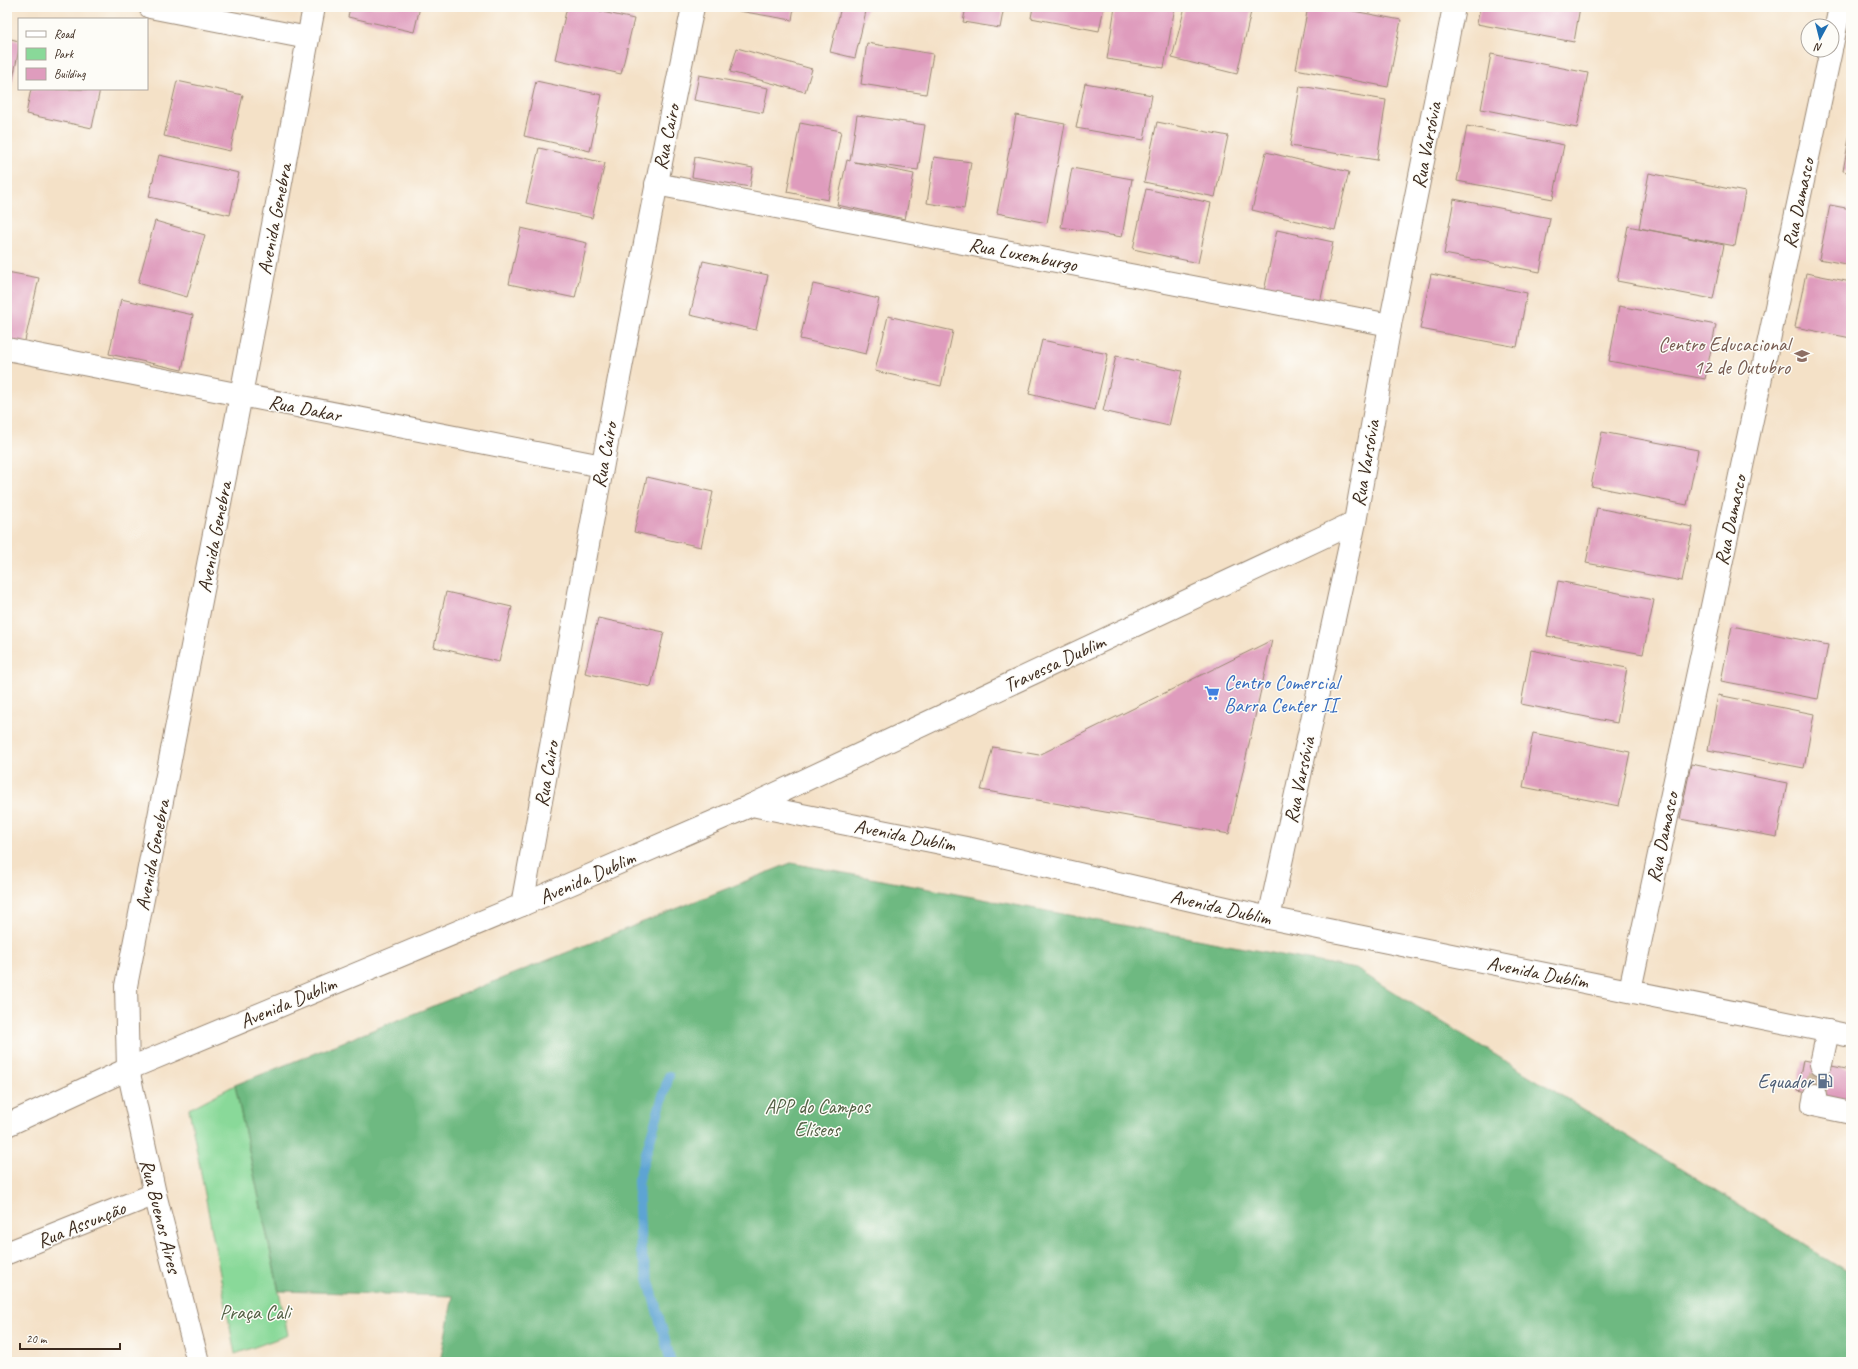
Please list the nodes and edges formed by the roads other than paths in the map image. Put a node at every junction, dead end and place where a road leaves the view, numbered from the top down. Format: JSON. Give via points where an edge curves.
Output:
{"nodes":[{"id":1,"x":150,"y":7,"type":"edge"},
{"id":2,"x":314,"y":7,"type":"edge"},
{"id":3,"x":693,"y":7,"type":"edge"},
{"id":4,"x":1454,"y":7,"type":"edge"},
{"id":5,"x":1840,"y":7,"type":"edge"},
{"id":6,"x":1838,"y":18,"type":"edge"},
{"id":7,"x":308,"y":38,"type":"junction"},
{"id":8,"x":1829,"y":58,"type":"edge"},
{"id":9,"x":656,"y":184,"type":"junction"},
{"id":10,"x":1390,"y":325,"type":"junction"},
{"id":11,"x":7,"y":349,"type":"edge"},
{"id":12,"x":241,"y":395,"type":"junction"},
{"id":13,"x":602,"y":466,"type":"junction"},
{"id":14,"x":1355,"y":522,"type":"junction"},
{"id":15,"x":752,"y":805,"type":"junction"},
{"id":16,"x":522,"y":905,"type":"junction"},
{"id":17,"x":1269,"y":918,"type":"junction"},
{"id":18,"x":1630,"y":990,"type":"junction"},
{"id":19,"x":1828,"y":1031,"type":"junction"},
{"id":20,"x":1851,"y":1036,"type":"edge"},
{"id":21,"x":1821,"y":1064,"type":"tunnel mouth"},
{"id":22,"x":128,"y":1069,"type":"junction"},
{"id":23,"x":1815,"y":1095,"type":"tunnel mouth"},
{"id":24,"x":1851,"y":1113,"type":"edge"},
{"id":25,"x":7,"y":1125,"type":"edge"},
{"id":26,"x":155,"y":1194,"type":"junction"},
{"id":27,"x":7,"y":1253,"type":"edge"},
{"id":28,"x":198,"y":1362,"type":"edge"}],
"edges":[{"from":1,"to":7,"type":"street"},
{"from":2,"to":7,"type":"street","name":"Avenida Genebra"},
{"from":3,"to":9,"type":"street","name":"Rua Cairo"},
{"from":4,"to":10,"type":"street","name":"Rua Varsóvia"},
{"from":5,"to":6,"type":"street"},
{"from":7,"to":12,"type":"street","name":"Avenida Genebra"},
{"from":8,"to":18,"type":"street","name":"Rua Damasco"},
{"from":9,"to":10,"type":"street","name":"Rua Luxemburgo"},
{"from":9,"to":13,"type":"street","name":"Rua Cairo"},
{"from":10,"to":14,"type":"street","name":"Rua Varsóvia"},
{"from":11,"to":12,"type":"street","name":"Rua Dakar"},
{"from":12,"to":13,"type":"street","name":"Rua Dakar"},
{"from":12,"to":22,"type":"street","name":"Avenida Genebra","via":[[126,986]]},
{"from":13,"to":16,"type":"street","name":"Rua Cairo"},
{"from":14,"to":15,"type":"street","name":"Travessa Dublim"},
{"from":14,"to":17,"type":"street","name":"Rua Varsóvia"},
{"from":15,"to":16,"type":"street","name":"Avenida Dublim"},
{"from":15,"to":17,"type":"street","name":"Avenida Dublim","via":[[971,849]]},
{"from":16,"to":22,"type":"street","name":"Avenida Dublim"},
{"from":17,"to":18,"type":"street","name":"Avenida Dublim"},
{"from":18,"to":19,"type":"street","name":"Avenida Dublim"},
{"from":19,"to":20,"type":"street","name":"Avenida Dublim"},
{"from":19,"to":21,"type":"street"},
{"from":22,"to":25,"type":"street","name":"Avenida Dublim"},
{"from":22,"to":26,"type":"street","name":"Rua Buenos Aires"},
{"from":23,"to":24,"type":"street","via":[[1813,1105]]},
{"from":26,"to":27,"type":"street","name":"Rua Assunção"},
{"from":26,"to":28,"type":"street","name":"Rua Buenos Aires"}]}
